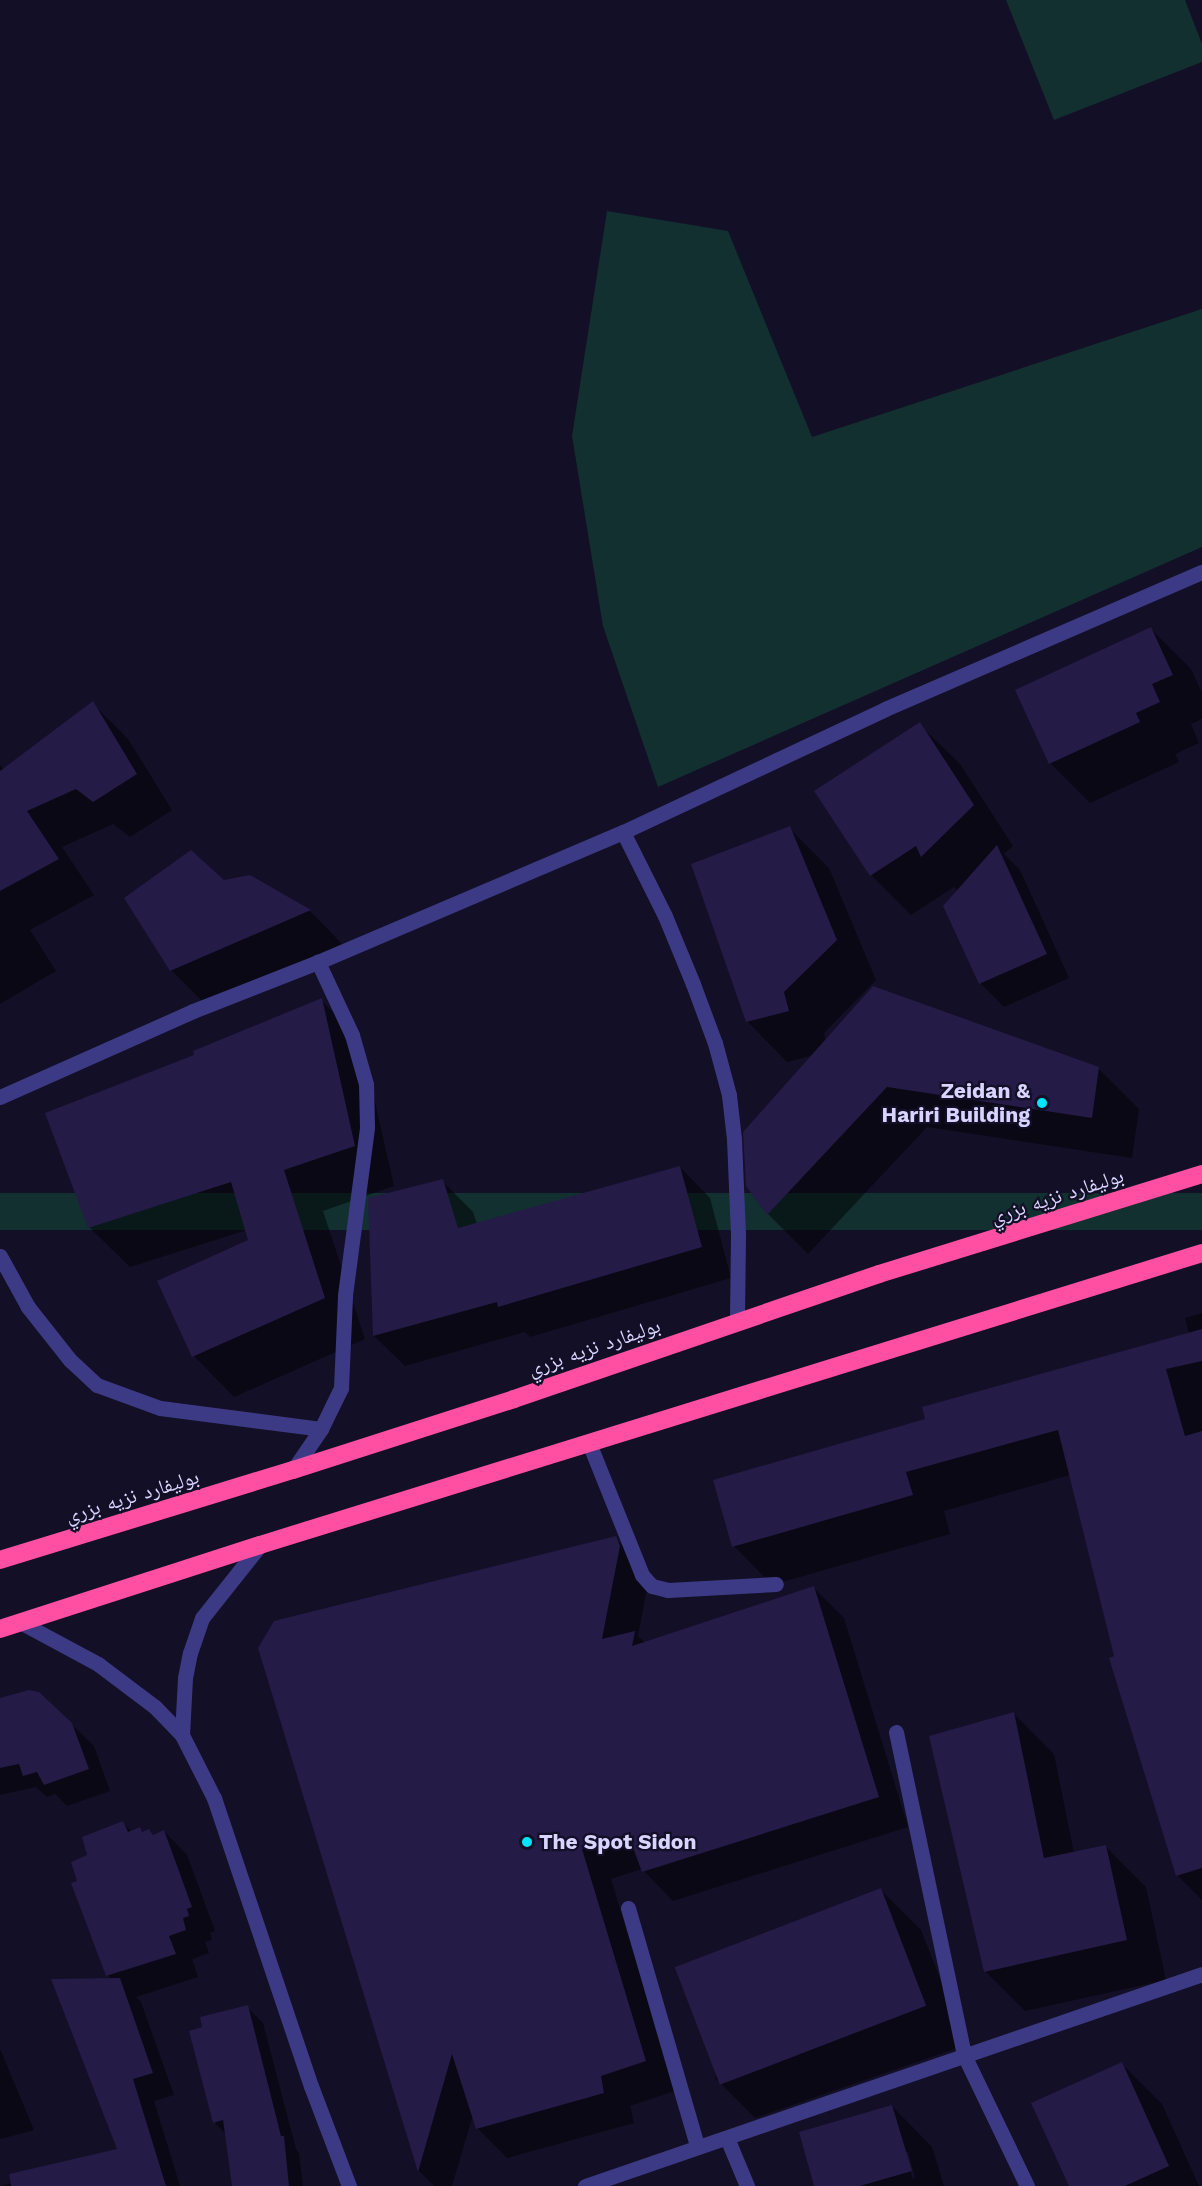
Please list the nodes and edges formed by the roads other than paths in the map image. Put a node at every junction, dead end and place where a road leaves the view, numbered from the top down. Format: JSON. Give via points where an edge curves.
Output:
{"nodes":[{"id":1,"x":1202,"y":572,"type":"edge"},
{"id":2,"x":622,"y":832,"type":"junction"},
{"id":3,"x":318,"y":962,"type":"junction"},
{"id":4,"x":0,"y":1097,"type":"edge"},
{"id":5,"x":1202,"y":1174,"type":"edge"},
{"id":6,"x":1202,"y":1253,"type":"edge"},
{"id":7,"x":0,"y":1256,"type":"edge"},
{"id":8,"x":737,"y":1322,"type":"junction"},
{"id":9,"x":321,"y":1429,"type":"junction"},
{"id":10,"x":588,"y":1443,"type":"junction"},
{"id":11,"x":293,"y":1470,"type":"junction"},
{"id":12,"x":260,"y":1545,"type":"junction"},
{"id":13,"x":0,"y":1560,"type":"edge"},
{"id":14,"x":776,"y":1584,"type":"dead end"},
{"id":15,"x":20,"y":1622,"type":"junction"},
{"id":16,"x":0,"y":1629,"type":"edge"},
{"id":17,"x":896,"y":1732,"type":"dead end"},
{"id":18,"x":182,"y":1735,"type":"junction"},
{"id":19,"x":628,"y":1908,"type":"dead end"},
{"id":20,"x":1202,"y":1974,"type":"edge"},
{"id":21,"x":964,"y":2055,"type":"junction"},
{"id":22,"x":727,"y":2138,"type":"junction"},
{"id":23,"x":697,"y":2146,"type":"junction"},
{"id":24,"x":349,"y":2186,"type":"edge"},
{"id":25,"x":585,"y":2186,"type":"edge"},
{"id":26,"x":747,"y":2186,"type":"edge"},
{"id":27,"x":1027,"y":2186,"type":"edge"}],
"edges":[{"from":1,"to":2,"type":"street","via":[[885,709]]},
{"from":2,"to":3,"type":"street"},
{"from":2,"to":8,"type":"street","via":[[665,916],[689,974],[716,1043],[729,1095],[738,1224]]},
{"from":3,"to":4,"type":"street","via":[[193,1011]]},
{"from":3,"to":9,"type":"street","via":[[352,1035],[366,1084],[367,1127],[345,1295],[341,1388]]},
{"from":5,"to":8,"type":"highway","name":"بوليفارد نزيه بزري"},
{"from":6,"to":10,"type":"highway"},
{"from":7,"to":9,"type":"street","via":[[28,1306],[70,1360],[97,1385],[160,1408]]},
{"from":8,"to":11,"type":"highway","name":"بوليفارد نزيه بزري"},
{"from":9,"to":11,"type":"street"},
{"from":10,"to":12,"type":"highway"},
{"from":10,"to":14,"type":"street","via":[[642,1575],[652,1586],[668,1590]]},
{"from":11,"to":13,"type":"highway","name":"بوليفارد نزيه بزري"},
{"from":12,"to":15,"type":"highway"},
{"from":12,"to":18,"type":"street","via":[[202,1618],[185,1678]]},
{"from":15,"to":16,"type":"highway"},
{"from":15,"to":18,"type":"street","via":[[98,1664],[155,1707]]},
{"from":17,"to":21,"type":"street"},
{"from":18,"to":24,"type":"street","via":[[214,1798],[311,2086]]},
{"from":19,"to":23,"type":"street"},
{"from":20,"to":21,"type":"street"},
{"from":21,"to":22,"type":"street"},
{"from":21,"to":27,"type":"street"},
{"from":22,"to":23,"type":"street"},
{"from":22,"to":26,"type":"street"},
{"from":23,"to":25,"type":"street"}]}
